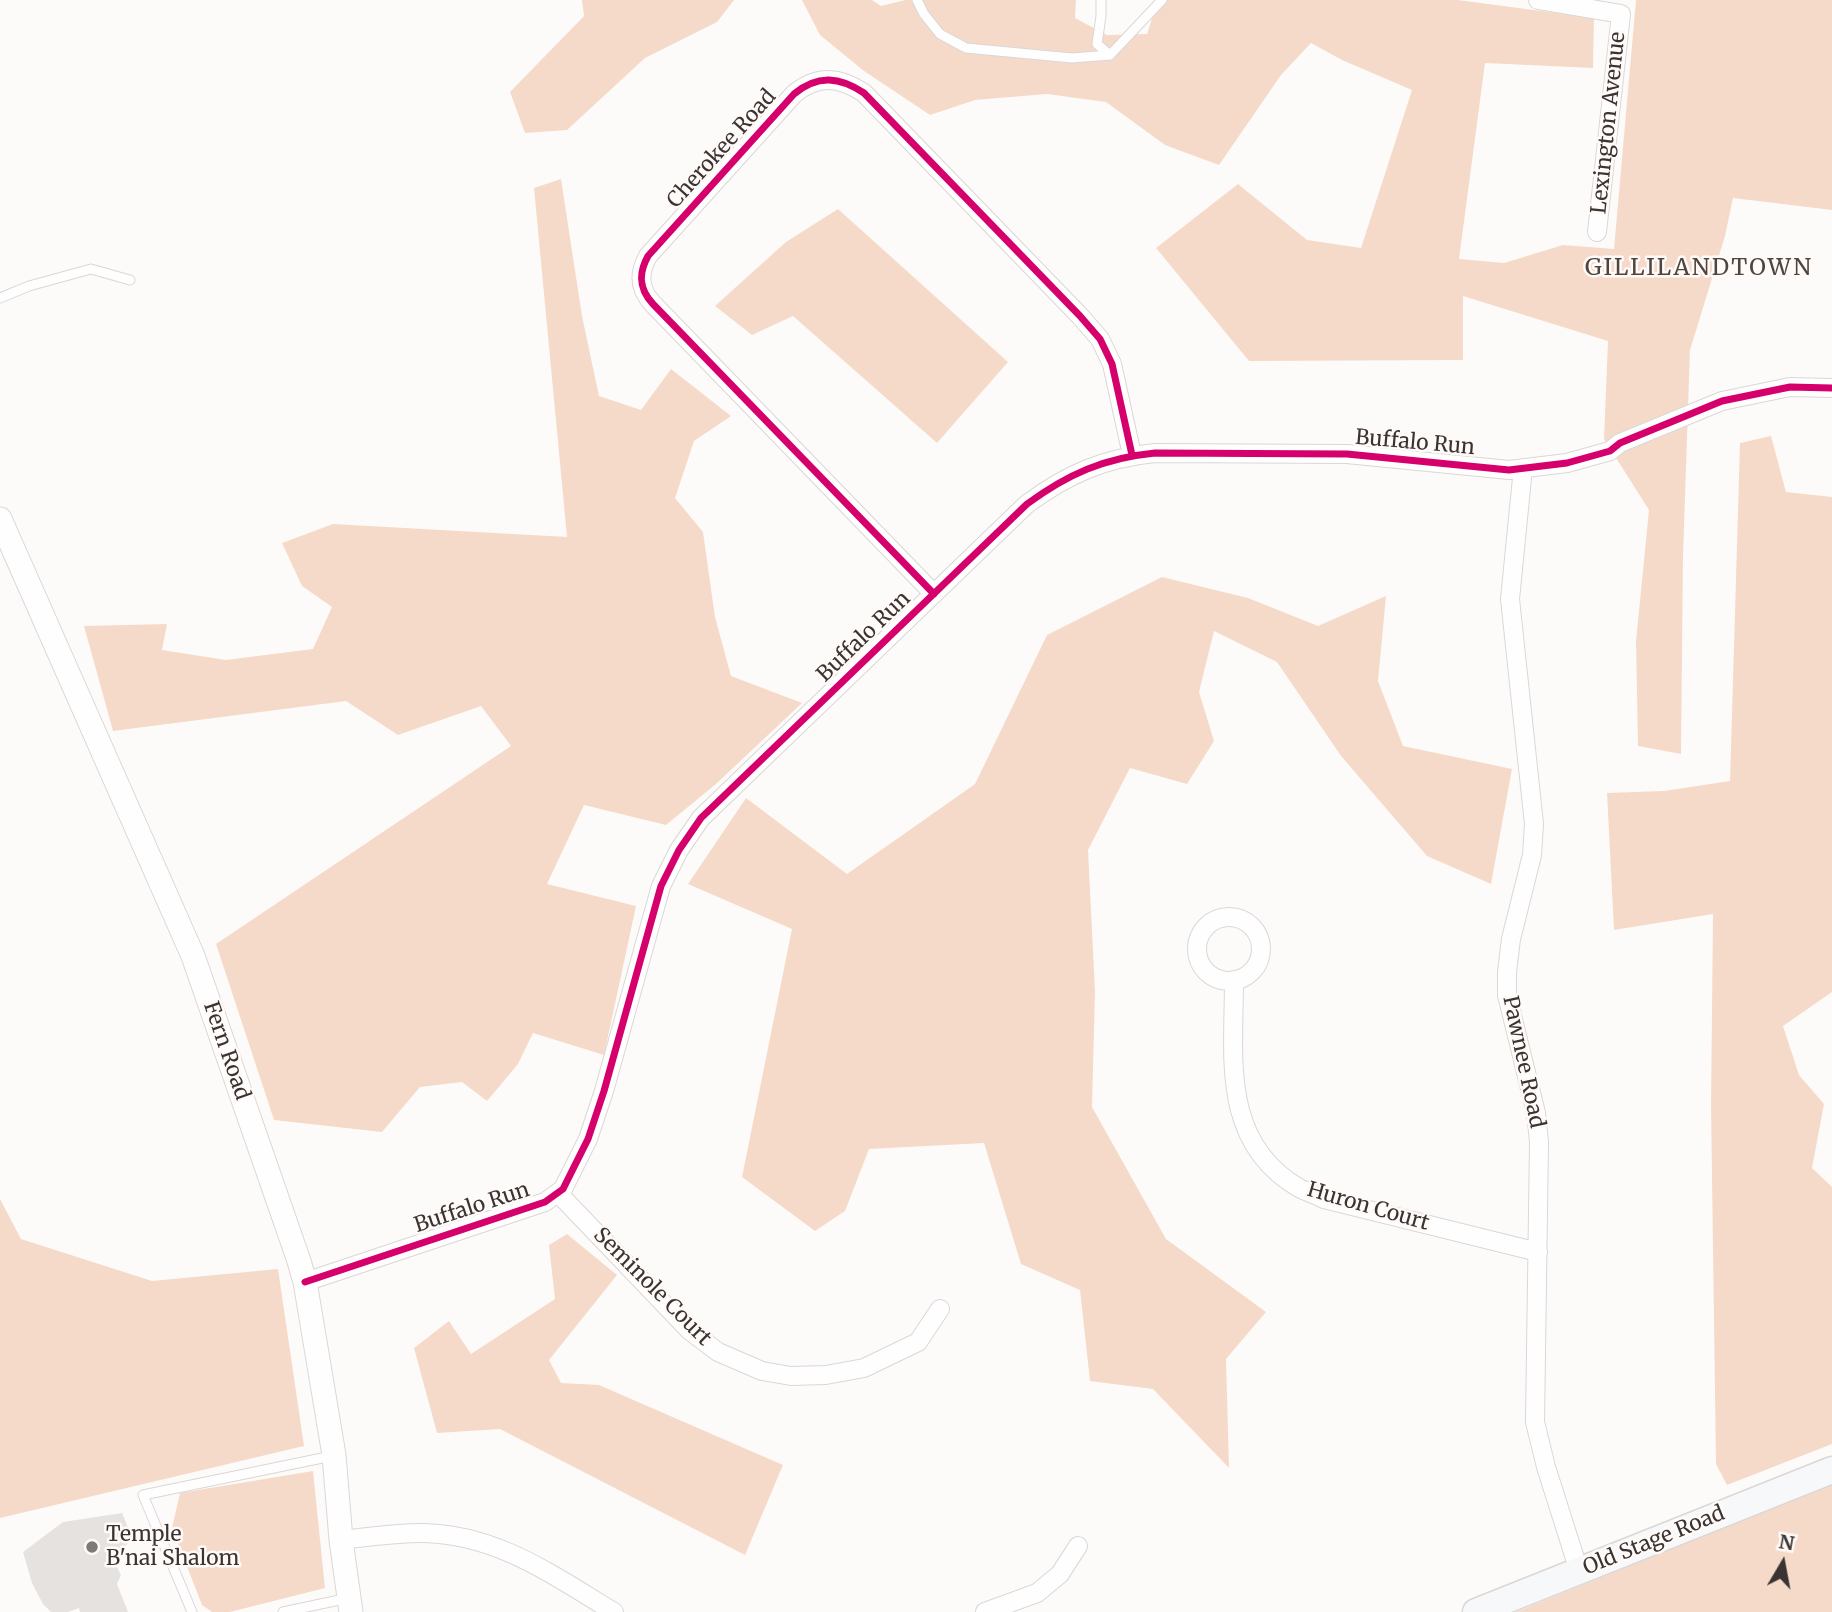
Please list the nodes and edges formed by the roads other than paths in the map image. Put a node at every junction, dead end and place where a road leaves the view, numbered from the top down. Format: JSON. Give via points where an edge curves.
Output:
{"nodes":[{"id":1,"x":917,"y":0,"type":"edge"},
{"id":2,"x":1101,"y":0,"type":"edge"},
{"id":3,"x":1162,"y":0,"type":"edge"},
{"id":4,"x":1538,"y":0,"type":"edge"},
{"id":5,"x":1110,"y":55,"type":"junction"},
{"id":6,"x":1597,"y":232,"type":"dead end"},
{"id":7,"x":130,"y":280,"type":"dead end"},
{"id":8,"x":0,"y":298,"type":"edge"},
{"id":9,"x":1832,"y":388,"type":"edge"},
{"id":10,"x":1132,"y":455,"type":"junction"},
{"id":11,"x":1523,"y":468,"type":"junction"},
{"id":12,"x":0,"y":519,"type":"edge"},
{"id":13,"x":934,"y":594,"type":"junction"},
{"id":14,"x":1234,"y":980,"type":"dead end"},
{"id":15,"x":558,"y":1193,"type":"junction"},
{"id":16,"x":1538,"y":1252,"type":"junction"},
{"id":17,"x":305,"y":1282,"type":"junction"},
{"id":18,"x":940,"y":1309,"type":"dead end"},
{"id":19,"x":334,"y":1455,"type":"junction"},
{"id":20,"x":1832,"y":1470,"type":"edge"},
{"id":21,"x":341,"y":1540,"type":"junction"},
{"id":22,"x":1078,"y":1546,"type":"dead end"},
{"id":23,"x":1579,"y":1571,"type":"junction"},
{"id":24,"x":350,"y":1605,"type":"edge"},
{"id":25,"x":192,"y":1612,"type":"edge"},
{"id":26,"x":283,"y":1612,"type":"edge"},
{"id":27,"x":614,"y":1612,"type":"edge"},
{"id":28,"x":985,"y":1612,"type":"edge"},
{"id":29,"x":1476,"y":1612,"type":"edge"}],
"edges":[{"from":1,"to":5,"type":"lane","via":[[940,34],[966,48],[1072,58]]},
{"from":2,"to":5,"type":"lane","via":[[1097,44]]},
{"from":3,"to":5,"type":"lane"},
{"from":4,"to":6,"type":"street","name":"Lexington Avenue","via":[[1621,14]]},
{"from":7,"to":8,"type":"lane","via":[[91,269]]},
{"from":9,"to":11,"type":"street","name":"Buffalo Run","via":[[1790,387],[1722,401],[1610,451],[1567,463]]},
{"from":10,"to":11,"type":"street","name":"Buffalo Run","via":[[1347,454]]},
{"from":10,"to":13,"type":"street","name":"Buffalo Run","via":[[1089,467],[1048,488]]},
{"from":10,"to":13,"type":"street","name":"Cherokee Road","via":[[1112,364],[1100,339],[1080,316],[864,93],[841,80],[815,81],[801,88],[648,256],[641,286],[653,304]]},
{"from":11,"to":16,"type":"street","name":"Pawnee Road","via":[[1510,598],[1534,824],[1532,855],[1511,939],[1507,995],[1536,1113]]},
{"from":12,"to":17,"type":"street","name":"Fern Road","via":[[193,956]]},
{"from":13,"to":15,"type":"street","name":"Buffalo Run","via":[[701,818],[678,850],[661,886],[588,1139]]},
{"from":14,"to":16,"type":"street","name":"Huron Court","via":[[1237,1101],[1251,1139],[1277,1171],[1324,1199]]},
{"from":15,"to":17,"type":"street","name":"Buffalo Run","via":[[545,1202]]},
{"from":15,"to":18,"type":"street","name":"Seminole Court","via":[[690,1331],[718,1352],[762,1371],[826,1376],[864,1368],[918,1342]]},
{"from":16,"to":23,"type":"street","name":"Pawnee Road","via":[[1535,1422]]},
{"from":17,"to":19,"type":"street","name":"Fern Road"},
{"from":19,"to":21,"type":"street","name":"Fern Road"},
{"from":19,"to":25,"type":"lane","via":[[143,1495]]},
{"from":20,"to":23,"type":"main road","name":"Old Stage Road"},
{"from":21,"to":24,"type":"street","name":"Fern Road"},
{"from":21,"to":27,"type":"street","via":[[424,1533],[473,1540],[521,1557]]},
{"from":22,"to":28,"type":"street","via":[[1060,1574],[1037,1593]]},
{"from":23,"to":29,"type":"main road","name":"Old Stage Road"},
{"from":24,"to":26,"type":"lane"}]}
